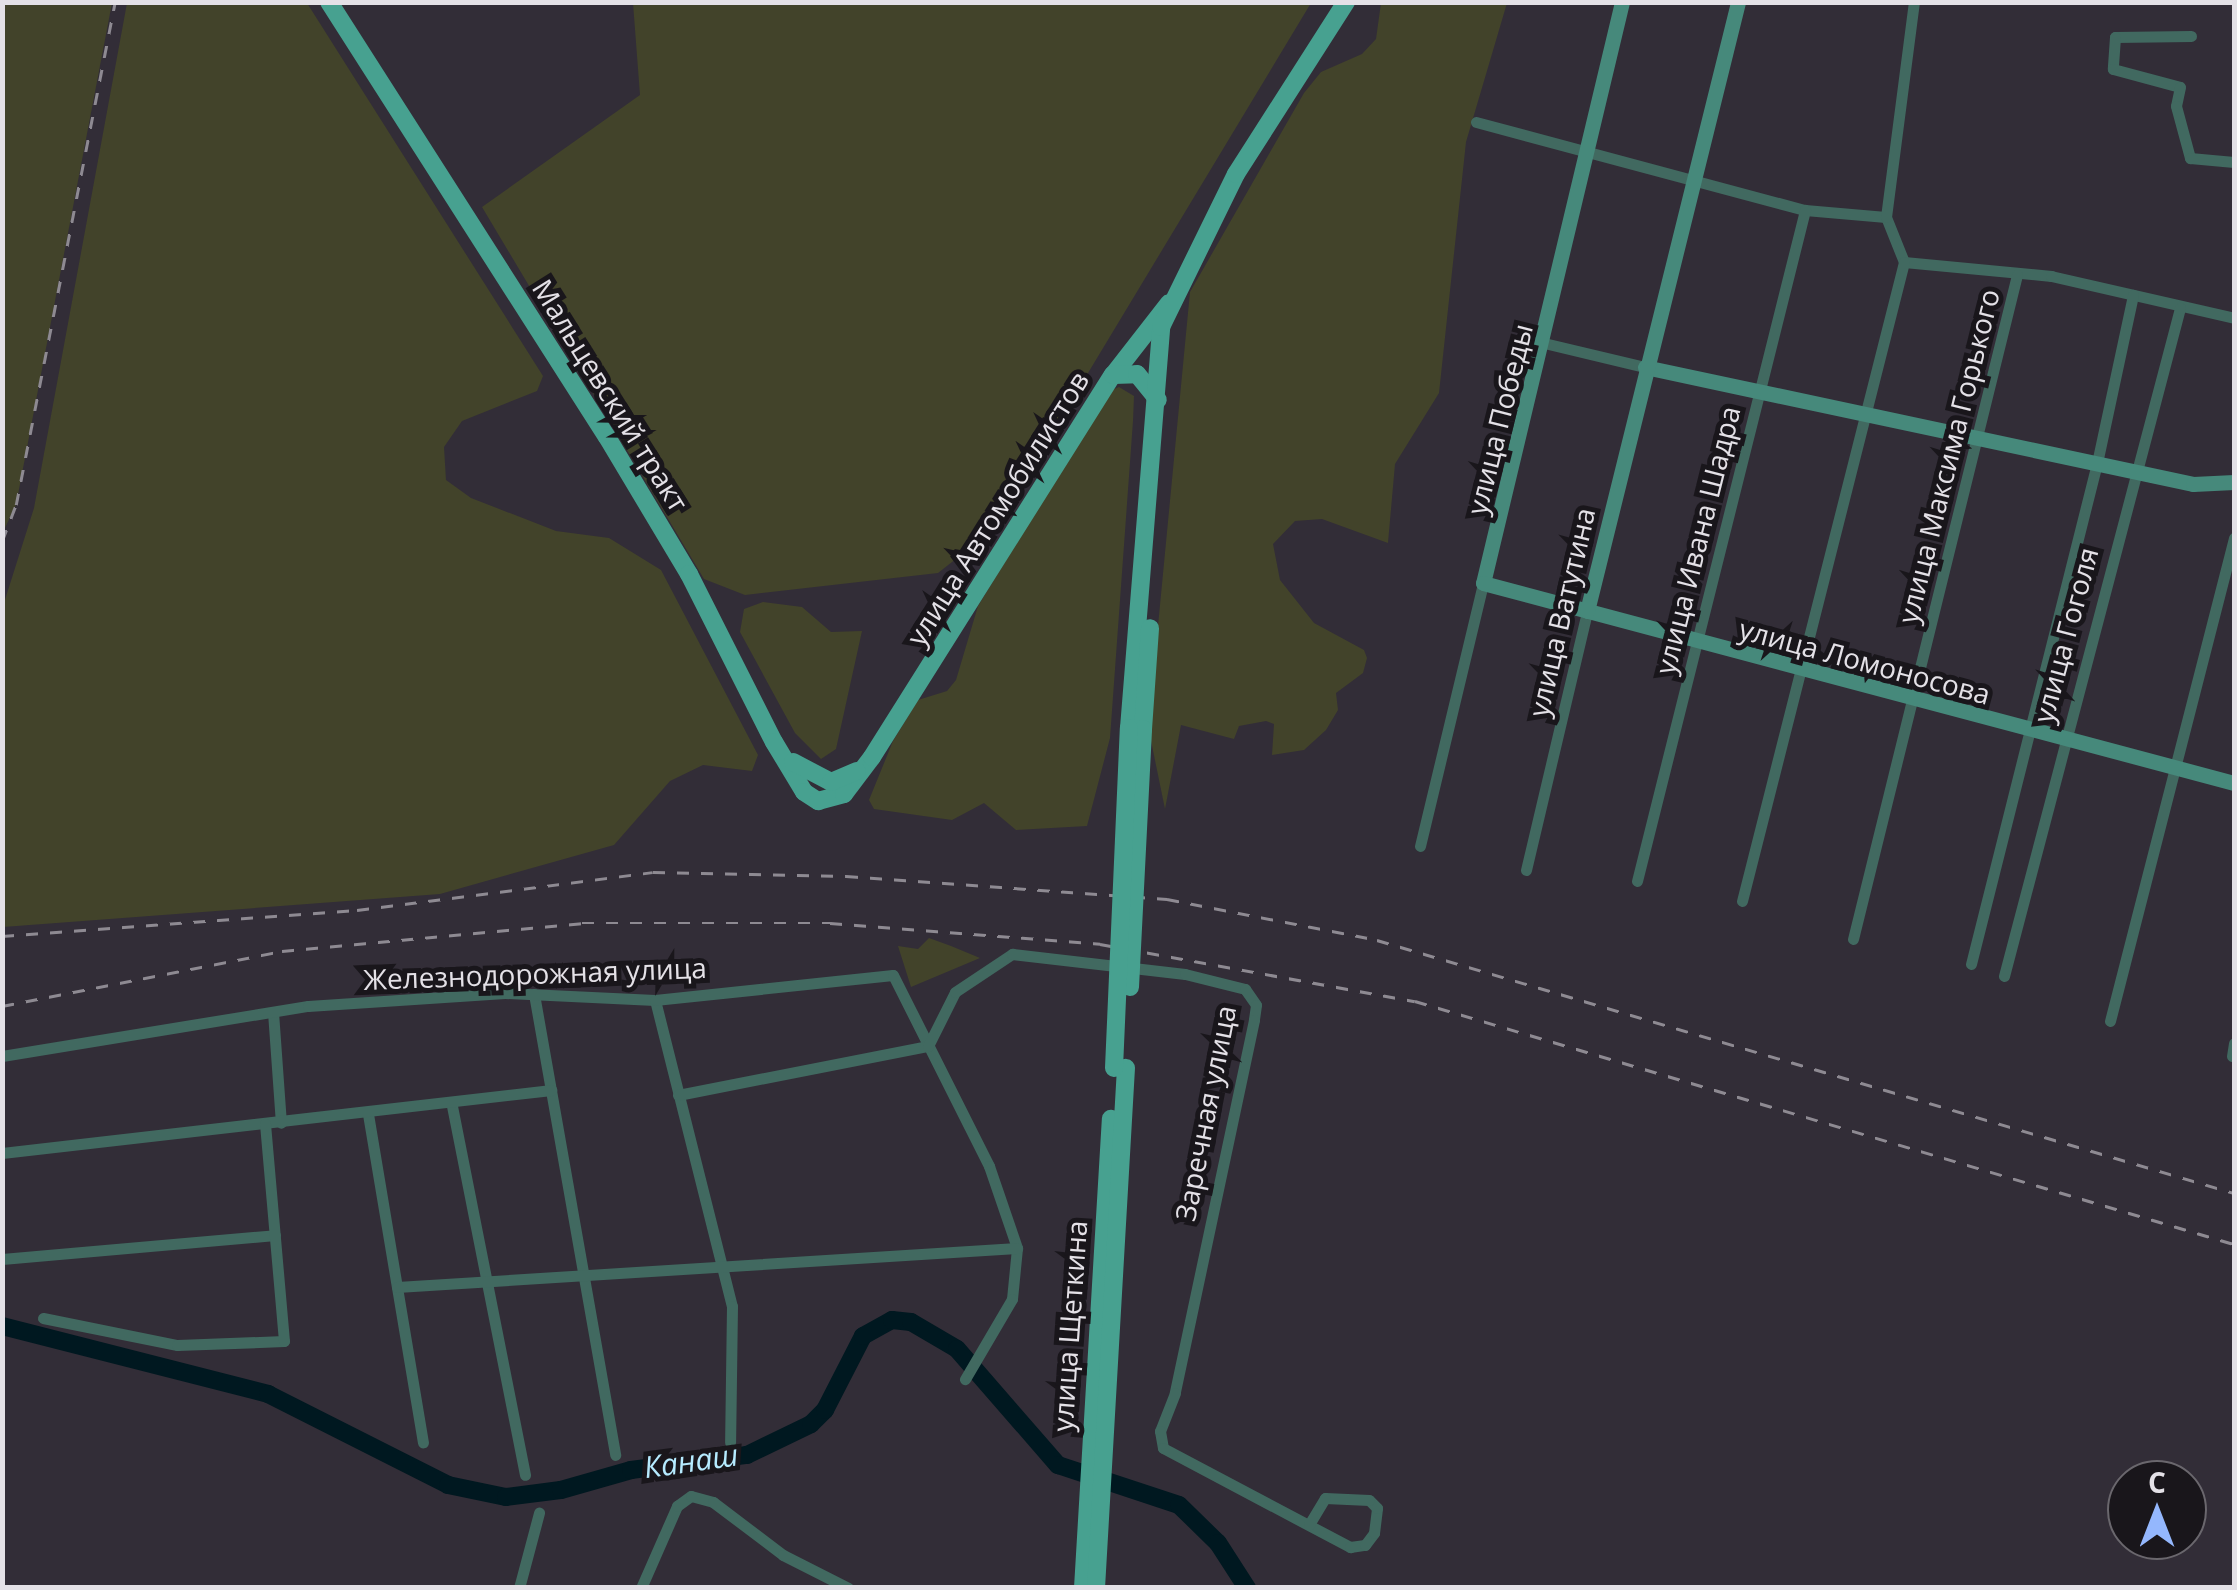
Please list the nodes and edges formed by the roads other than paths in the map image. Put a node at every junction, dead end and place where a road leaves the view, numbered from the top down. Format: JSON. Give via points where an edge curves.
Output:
{"nodes":[{"id":1,"x":329,"y":2,"type":"edge"},
{"id":2,"x":1346,"y":2,"type":"edge"},
{"id":3,"x":1622,"y":2,"type":"edge"},
{"id":4,"x":1738,"y":2,"type":"edge"},
{"id":5,"x":1914,"y":2,"type":"edge"},
{"id":6,"x":2191,"y":36,"type":"dead end"},
{"id":7,"x":1476,"y":122,"type":"dead end"},
{"id":8,"x":1587,"y":152,"type":"junction"},
{"id":9,"x":2234,"y":162,"type":"edge"},
{"id":10,"x":1692,"y":180,"type":"junction"},
{"id":11,"x":1805,"y":210,"type":"junction"},
{"id":12,"x":1886,"y":217,"type":"junction"},
{"id":13,"x":1904,"y":262,"type":"junction"},
{"id":14,"x":2017,"y":276,"type":"junction"},
{"id":15,"x":2133,"y":295,"type":"junction"},
{"id":16,"x":1169,"y":303,"type":"junction"},
{"id":17,"x":2180,"y":308,"type":"junction"},
{"id":18,"x":2234,"y":318,"type":"edge"},
{"id":19,"x":1544,"y":344,"type":"junction"},
{"id":20,"x":1645,"y":367,"type":"junction"},
{"id":21,"x":1113,"y":376,"type":"junction"},
{"id":22,"x":1760,"y":392,"type":"junction"},
{"id":23,"x":1159,"y":401,"type":"junction"},
{"id":24,"x":1865,"y":414,"type":"junction"},
{"id":25,"x":1980,"y":438,"type":"junction"},
{"id":26,"x":2098,"y":463,"type":"junction"},
{"id":27,"x":2134,"y":471,"type":"junction"},
{"id":28,"x":2234,"y":482,"type":"edge"},
{"id":29,"x":2234,"y":538,"type":"edge"},
{"id":30,"x":1483,"y":583,"type":"junction"},
{"id":31,"x":1586,"y":610,"type":"junction"},
{"id":32,"x":1697,"y":642,"type":"junction"},
{"id":33,"x":1800,"y":670,"type":"junction"},
{"id":34,"x":1914,"y":700,"type":"junction"},
{"id":35,"x":1136,"y":728,"type":"junction"},
{"id":36,"x":2027,"y":729,"type":"junction"},
{"id":37,"x":2063,"y":738,"type":"junction"},
{"id":38,"x":2176,"y":768,"type":"junction"},
{"id":39,"x":2234,"y":784,"type":"edge"},
{"id":40,"x":839,"y":791,"type":"joint"},
{"id":41,"x":1420,"y":846,"type":"dead end"},
{"id":42,"x":1526,"y":870,"type":"dead end"},
{"id":43,"x":1637,"y":881,"type":"dead end"},
{"id":44,"x":1742,"y":900,"type":"dead end"},
{"id":45,"x":1853,"y":939,"type":"dead end"},
{"id":46,"x":1971,"y":964,"type":"dead end"},
{"id":47,"x":2004,"y":976,"type":"dead end"},
{"id":48,"x":534,"y":994,"type":"junction"},
{"id":49,"x":654,"y":1000,"type":"junction"},
{"id":50,"x":273,"y":1012,"type":"junction"},
{"id":51,"x":2110,"y":1022,"type":"dead end"},
{"id":52,"x":928,"y":1046,"type":"junction"},
{"id":53,"x":2,"y":1056,"type":"edge"},
{"id":54,"x":551,"y":1090,"type":"junction"},
{"id":55,"x":678,"y":1095,"type":"junction"},
{"id":56,"x":452,"y":1106,"type":"junction"},
{"id":57,"x":368,"y":1114,"type":"junction"},
{"id":58,"x":281,"y":1123,"type":"junction"},
{"id":59,"x":265,"y":1124,"type":"junction"},
{"id":60,"x":2,"y":1152,"type":"edge"},
{"id":61,"x":275,"y":1235,"type":"junction"},
{"id":62,"x":1017,"y":1248,"type":"junction"},
{"id":63,"x":2,"y":1260,"type":"edge"},
{"id":64,"x":725,"y":1268,"type":"junction"},
{"id":65,"x":583,"y":1274,"type":"junction"},
{"id":66,"x":486,"y":1278,"type":"junction"},
{"id":67,"x":397,"y":1287,"type":"junction"},
{"id":68,"x":43,"y":1318,"type":"dead end"},
{"id":69,"x":964,"y":1379,"type":"dead end"},
{"id":70,"x":423,"y":1442,"type":"dead end"},
{"id":71,"x":730,"y":1442,"type":"dead end"},
{"id":72,"x":615,"y":1454,"type":"dead end"},
{"id":73,"x":525,"y":1476,"type":"dead end"},
{"id":74,"x":538,"y":1513,"type":"dead end"},
{"id":75,"x":1092,"y":1518,"type":"junction"},
{"id":76,"x":1309,"y":1525,"type":"junction"},
{"id":77,"x":518,"y":1588,"type":"edge"},
{"id":78,"x":640,"y":1588,"type":"edge"},
{"id":79,"x":848,"y":1588,"type":"edge"},
{"id":80,"x":1083,"y":1588,"type":"edge"},
{"id":81,"x":1096,"y":1588,"type":"edge"}],
"edges":[{"from":1,"to":40,"type":"main road","name":"Мальцевский тракт","via":[[607,437],[689,574],[774,742],[799,774]]},
{"from":2,"to":16,"type":"main road","via":[[1236,174]]},
{"from":3,"to":8,"type":"street","name":"улица Победы"},
{"from":4,"to":10,"type":"street","name":"улица Ватутина"},
{"from":5,"to":12,"type":"street"},
{"from":6,"to":9,"type":"street","via":[[2115,37],[2113,69],[2180,86],[2176,106],[2190,158]]},
{"from":7,"to":8,"type":"street"},
{"from":8,"to":10,"type":"street"},
{"from":8,"to":19,"type":"street","name":"улица Победы"},
{"from":10,"to":11,"type":"street"},
{"from":10,"to":20,"type":"street","name":"улица Ватутина"},
{"from":11,"to":12,"type":"street"},
{"from":11,"to":22,"type":"street","name":"улица Ивана Шадра"},
{"from":12,"to":13,"type":"street"},
{"from":13,"to":14,"type":"street"},
{"from":13,"to":24,"type":"street"},
{"from":14,"to":15,"type":"street"},
{"from":14,"to":25,"type":"street","name":"улица Максима Горького"},
{"from":15,"to":17,"type":"street"},
{"from":15,"to":26,"type":"street","name":"улица Гоголя"},
{"from":16,"to":21,"type":"main road"},
{"from":16,"to":23,"type":"main road","via":[[1161,328]]},
{"from":16,"to":35,"type":"main road"},
{"from":17,"to":18,"type":"street"},
{"from":17,"to":27,"type":"street","name":"улица Гоголя"},
{"from":19,"to":20,"type":"street"},
{"from":19,"to":30,"type":"street","name":"улица Победы"},
{"from":20,"to":22,"type":"street"},
{"from":20,"to":31,"type":"street","name":"улица Ватутина"},
{"from":21,"to":23,"type":"main road","name":"улица Автомобилистов","via":[[1137,374]]},
{"from":21,"to":40,"type":"main road","name":"улица Автомобилистов","via":[[872,757]]},
{"from":22,"to":24,"type":"street"},
{"from":22,"to":32,"type":"street","name":"улица Ивана Шадра"},
{"from":23,"to":35,"type":"main road"},
{"from":24,"to":25,"type":"street"},
{"from":24,"to":33,"type":"street"},
{"from":25,"to":26,"type":"street"},
{"from":25,"to":34,"type":"street","name":"улица Максима Горького"},
{"from":26,"to":27,"type":"street"},
{"from":26,"to":36,"type":"street","name":"улица Гоголя"},
{"from":27,"to":28,"type":"street","via":[[2193,484]]},
{"from":27,"to":37,"type":"street","name":"улица Гоголя"},
{"from":29,"to":38,"type":"street"},
{"from":30,"to":31,"type":"street","name":"улица Ломоносова"},
{"from":30,"to":41,"type":"street","name":"улица Победы"},
{"from":31,"to":32,"type":"street","name":"улица Ломоносова"},
{"from":31,"to":42,"type":"street","name":"улица Ватутина"},
{"from":32,"to":33,"type":"street","name":"улица Ломоносова"},
{"from":32,"to":43,"type":"street","name":"улица Ивана Шадра"},
{"from":33,"to":34,"type":"street","name":"улица Ломоносова"},
{"from":33,"to":44,"type":"street"},
{"from":34,"to":36,"type":"street","name":"улица Ломоносова"},
{"from":34,"to":45,"type":"street","name":"улица Максима Горького"},
{"from":35,"to":75,"type":"main road","name":"улица Щеткина","bridge":true},
{"from":36,"to":37,"type":"street","name":"улица Ломоносова"},
{"from":36,"to":46,"type":"street","name":"улица Гоголя"},
{"from":37,"to":38,"type":"street","name":"улица Ломоносова"},
{"from":37,"to":47,"type":"street","name":"улица Гоголя"},
{"from":38,"to":39,"type":"street","name":"улица Ломоносова"},
{"from":38,"to":51,"type":"street"},
{"from":48,"to":49,"type":"street","name":"Железнодорожная улица"},
{"from":48,"to":50,"type":"street","name":"Железнодорожная улица"},
{"from":48,"to":54,"type":"street"},
{"from":49,"to":52,"type":"street","name":"Железнодорожная улица","via":[[893,975]]},
{"from":49,"to":55,"type":"street"},
{"from":50,"to":53,"type":"street","name":"Железнодорожная улица"},
{"from":50,"to":58,"type":"street"},
{"from":52,"to":55,"type":"street"},
{"from":52,"to":62,"type":"street","via":[[990,1166]]},
{"from":52,"to":76,"type":"street","name":"Заречная улица","via":[[955,992],[1012,954],[1185,974],[1230,982],[1252,996],[1254,1020],[1200,1279],[1160,1431],[1163,1448]]},
{"from":54,"to":56,"type":"street"},
{"from":54,"to":65,"type":"street"},
{"from":55,"to":64,"type":"street"},
{"from":56,"to":57,"type":"street"},
{"from":56,"to":66,"type":"street"},
{"from":57,"to":58,"type":"street"},
{"from":57,"to":67,"type":"street"},
{"from":58,"to":59,"type":"street"},
{"from":59,"to":60,"type":"street"},
{"from":59,"to":61,"type":"street"},
{"from":61,"to":63,"type":"street"},
{"from":61,"to":68,"type":"street","via":[[284,1341],[177,1346]]},
{"from":62,"to":64,"type":"street"},
{"from":62,"to":69,"type":"street","via":[[1012,1299]]},
{"from":64,"to":65,"type":"street"},
{"from":64,"to":71,"type":"street","via":[[732,1306]]},
{"from":65,"to":66,"type":"street"},
{"from":65,"to":72,"type":"street"},
{"from":66,"to":67,"type":"street"},
{"from":66,"to":73,"type":"street"},
{"from":67,"to":70,"type":"street"},
{"from":74,"to":77,"type":"street"},
{"from":75,"to":80,"type":"main road","name":"улица Щеткина"},
{"from":75,"to":81,"type":"main road"},
{"from":76,"to":76,"type":"street","via":[[1350,1548],[1365,1545],[1377,1508],[1369,1500],[1325,1498]]},
{"from":78,"to":79,"type":"street","via":[[683,1499],[702,1497],[782,1555]]}]}
